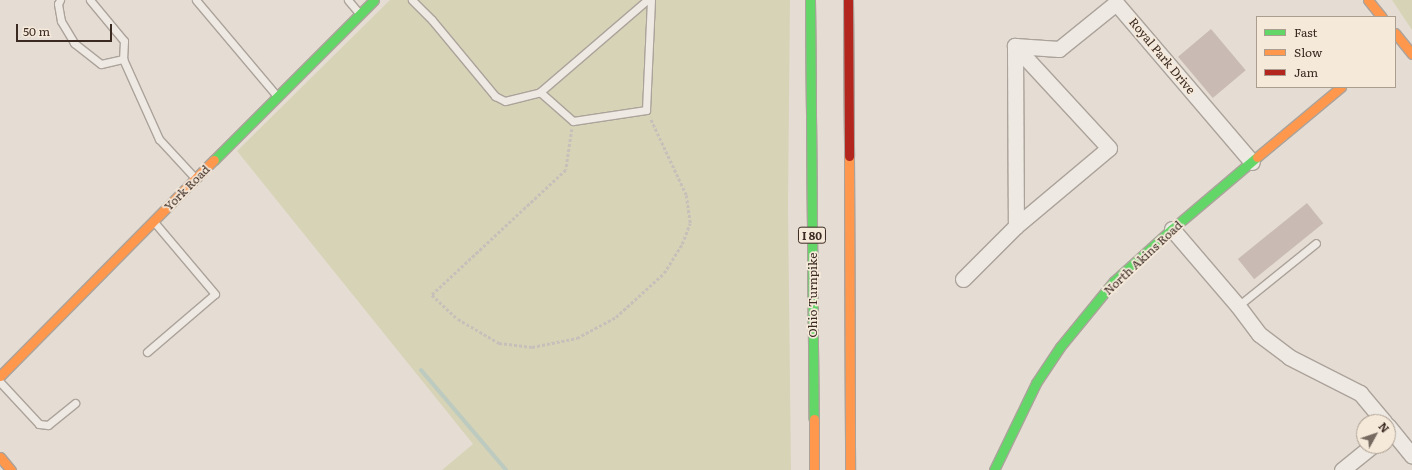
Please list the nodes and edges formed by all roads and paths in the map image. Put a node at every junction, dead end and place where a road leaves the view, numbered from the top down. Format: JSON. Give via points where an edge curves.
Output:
{"nodes":[{"id":1,"x":60,"y":0,"type":"edge"},
{"id":2,"x":90,"y":0,"type":"edge"},
{"id":3,"x":196,"y":0,"type":"edge"},
{"id":4,"x":348,"y":0,"type":"edge"},
{"id":5,"x":374,"y":0,"type":"edge"},
{"id":6,"x":412,"y":0,"type":"edge"},
{"id":7,"x":647,"y":0,"type":"edge"},
{"id":8,"x":651,"y":0,"type":"edge"},
{"id":9,"x":810,"y":0,"type":"edge"},
{"id":10,"x":848,"y":0,"type":"edge"},
{"id":11,"x":1368,"y":0,"type":"edge"},
{"id":12,"x":360,"y":14,"type":"junction"},
{"id":13,"x":1381,"y":16,"type":"edge"},
{"id":14,"x":1396,"y":37,"type":"edge"},
{"id":15,"x":1016,"y":46,"type":"junction"},
{"id":16,"x":1412,"y":54,"type":"edge"},
{"id":17,"x":123,"y":59,"type":"junction"},
{"id":18,"x":1340,"y":88,"type":"edge"},
{"id":19,"x":540,"y":92,"type":"junction"},
{"id":20,"x":278,"y":97,"type":"junction"},
{"id":21,"x":646,"y":110,"type":"junction"},
{"id":22,"x":573,"y":121,"type":"junction"},
{"id":23,"x":1252,"y":162,"type":"junction"},
{"id":24,"x":196,"y":179,"type":"junction"},
{"id":25,"x":154,"y":221,"type":"junction"},
{"id":26,"x":1016,"y":226,"type":"junction"},
{"id":27,"x":1172,"y":230,"type":"junction"},
{"id":28,"x":1316,"y":243,"type":"dead end"},
{"id":29,"x":963,"y":279,"type":"dead end"},
{"id":30,"x":1238,"y":306,"type":"junction"},
{"id":31,"x":147,"y":352,"type":"dead end"},
{"id":32,"x":0,"y":376,"type":"edge"},
{"id":33,"x":0,"y":382,"type":"edge"},
{"id":34,"x":75,"y":403,"type":"dead end"},
{"id":35,"x":1377,"y":414,"type":"edge"},
{"id":36,"x":1396,"y":437,"type":"edge"},
{"id":37,"x":1362,"y":454,"type":"edge"},
{"id":38,"x":1412,"y":456,"type":"edge"},
{"id":39,"x":0,"y":457,"type":"edge"},
{"id":40,"x":11,"y":470,"type":"edge"},
{"id":41,"x":814,"y":470,"type":"edge"},
{"id":42,"x":850,"y":470,"type":"edge"},
{"id":43,"x":994,"y":470,"type":"edge"},
{"id":44,"x":1342,"y":470,"type":"edge"}],
"edges":[{"from":1,"to":17,"type":"lane","via":[[58,4],[61,21],[74,43],[101,64]]},
{"from":2,"to":17,"type":"lane","via":[[124,41]]},
{"from":3,"to":20,"type":"lane"},
{"from":4,"to":12,"type":"lane"},
{"from":5,"to":12,"type":"main road","name":"York Road"},
{"from":6,"to":19,"type":"lane","via":[[432,20],[495,96],[505,101]]},
{"from":7,"to":19,"type":"lane"},
{"from":8,"to":21,"type":"lane"},
{"from":9,"to":41,"type":"main road","name":"Ohio Turnpike","number":"I 80"},
{"from":10,"to":42,"type":"main road"},
{"from":11,"to":13,"type":"main road"},
{"from":12,"to":20,"type":"main road","name":"York Road"},
{"from":14,"to":16,"type":"main road"},
{"from":15,"to":23,"type":"street","name":"Royal Park Drive","via":[[1059,49],[1116,3]]},
{"from":15,"to":26,"type":"street"},
{"from":15,"to":26,"type":"street","via":[[1109,148]]},
{"from":17,"to":24,"type":"lane","via":[[159,139]]},
{"from":18,"to":23,"type":"main road","name":"North Akins Road"},
{"from":19,"to":22,"type":"lane"},
{"from":20,"to":24,"type":"main road","name":"York Road"},
{"from":21,"to":22,"type":"lane"},
{"from":21,"to":22,"type":"path","via":[[686,195],[690,223],[682,244],[664,274],[616,317],[577,338],[532,347],[499,343],[458,319],[432,294],[566,170]]},
{"from":23,"to":27,"type":"main road","name":"North Akins Road"},
{"from":24,"to":25,"type":"main road","name":"York Road"},
{"from":25,"to":31,"type":"lane","via":[[215,294]]},
{"from":25,"to":32,"type":"main road","name":"York Road"},
{"from":26,"to":29,"type":"street"},
{"from":27,"to":30,"type":"street"},
{"from":27,"to":43,"type":"main road","name":"North Akins Road","via":[[1114,281],[1060,348],[1036,383]]},
{"from":28,"to":30,"type":"lane"},
{"from":30,"to":35,"type":"street","via":[[1259,334],[1289,357],[1360,393]]},
{"from":33,"to":34,"type":"lane","via":[[39,424],[48,425]]},
{"from":36,"to":38,"type":"street"},
{"from":37,"to":44,"type":"street"},
{"from":39,"to":40,"type":"main road"}]}
